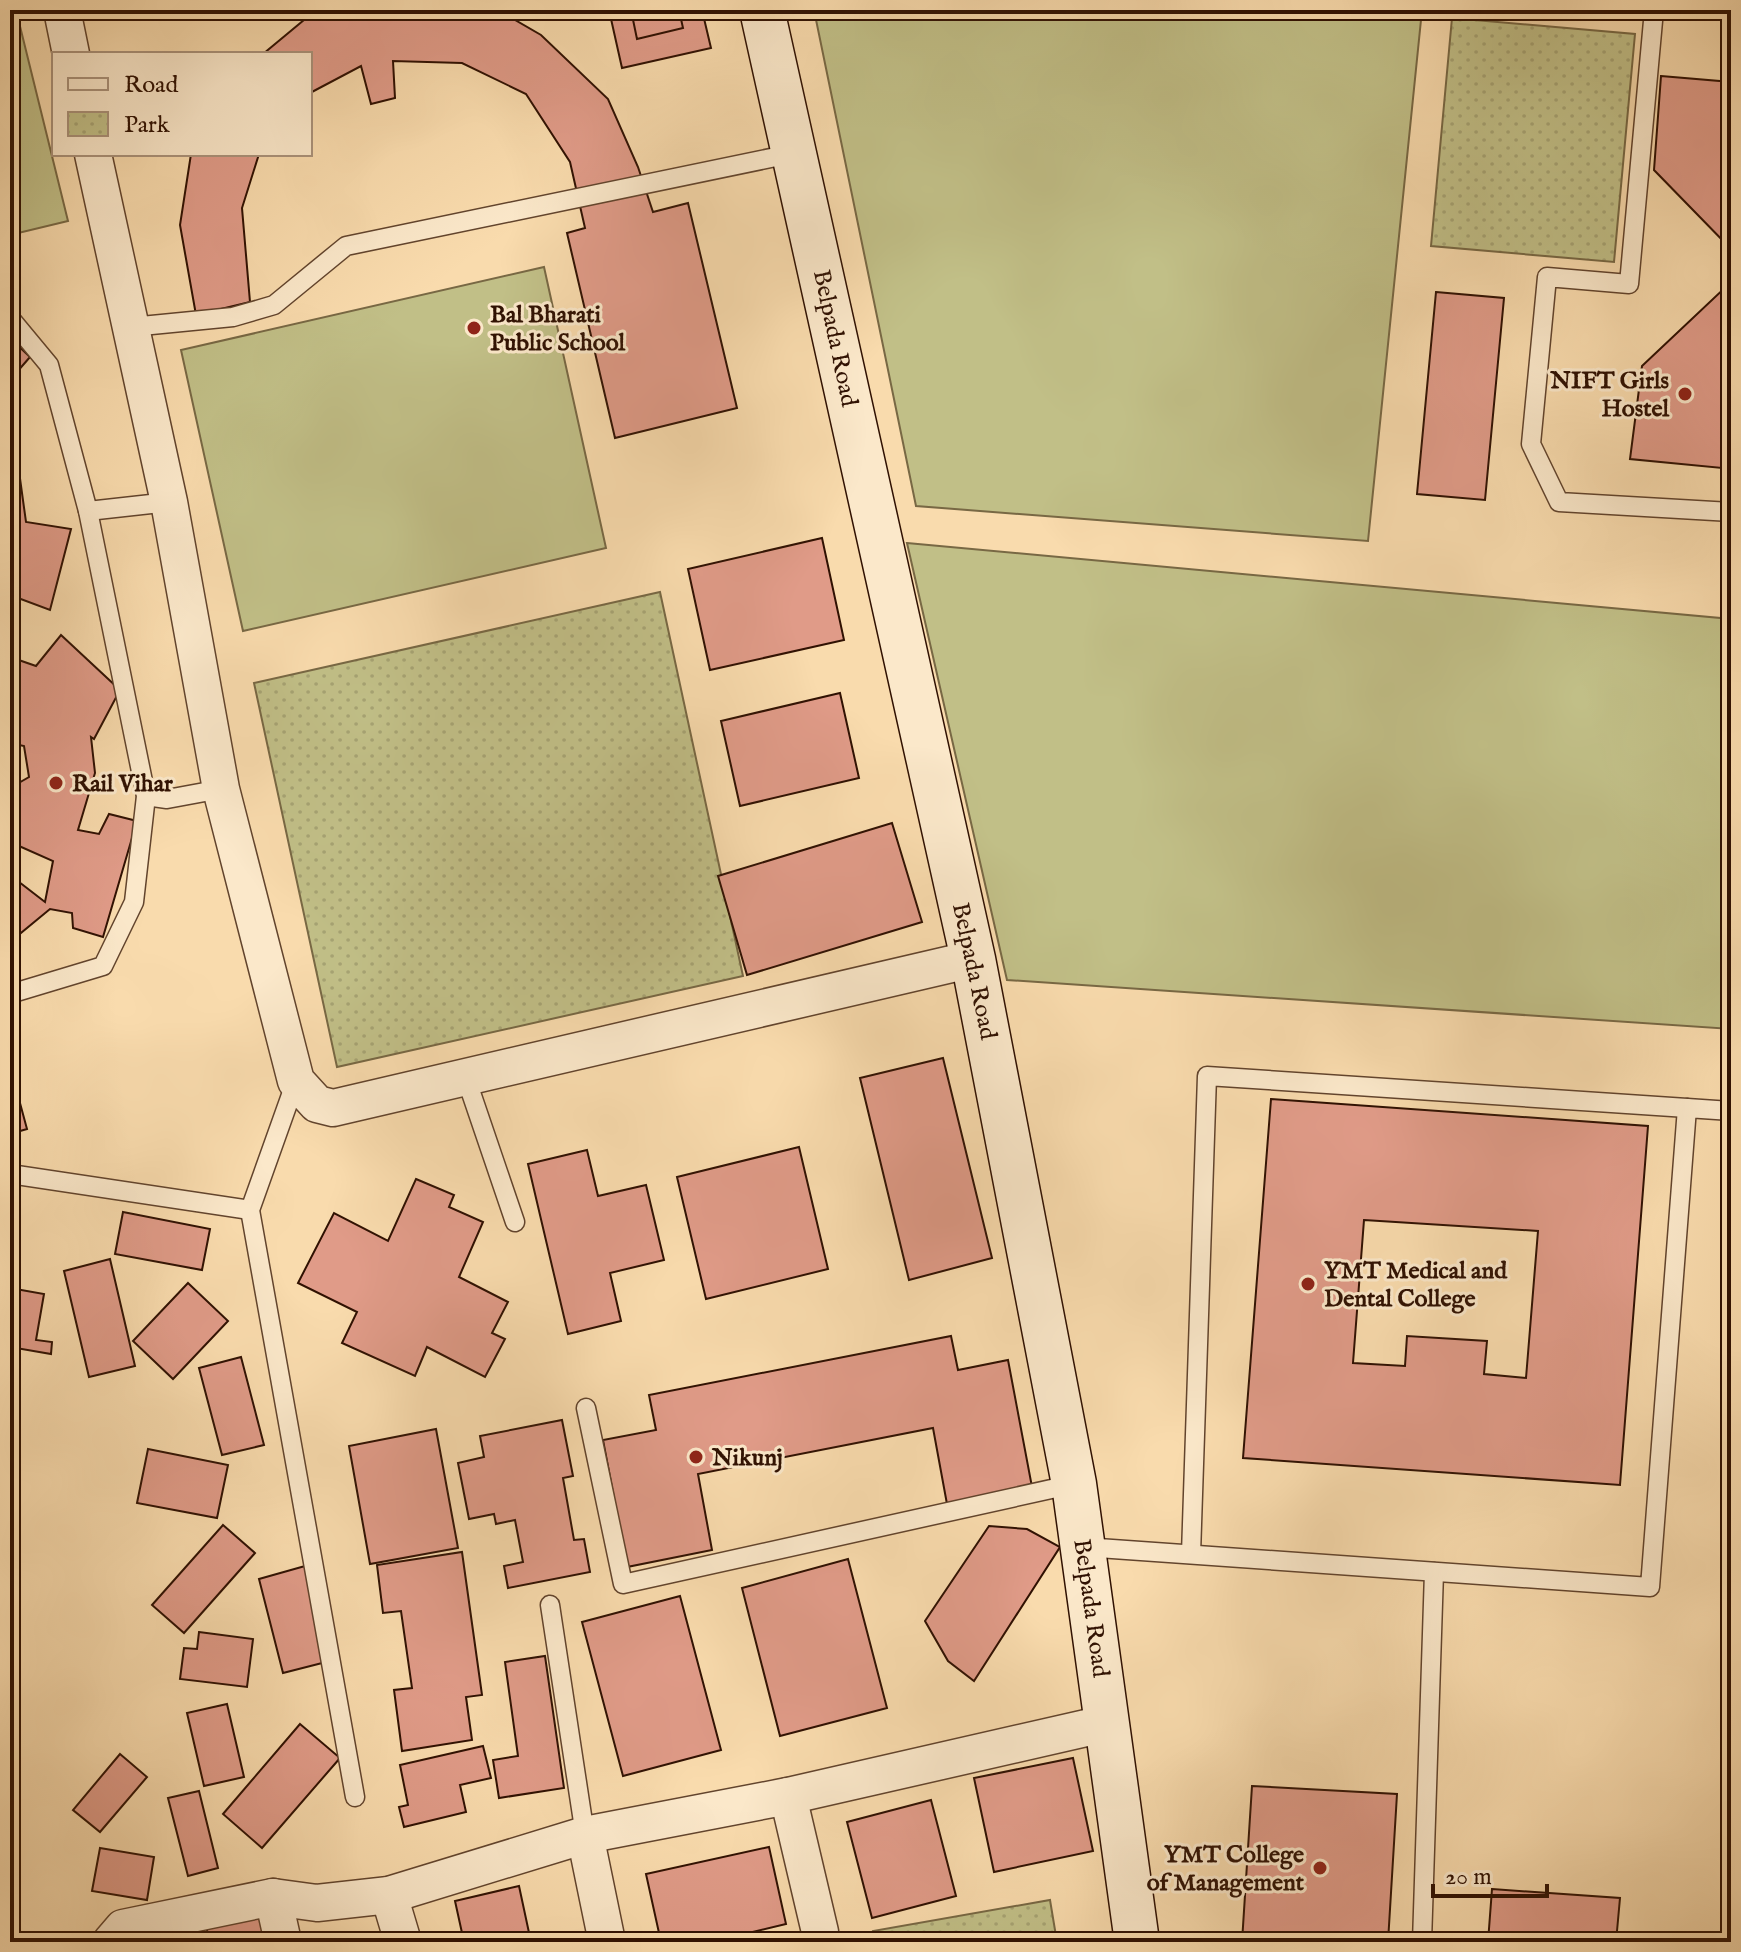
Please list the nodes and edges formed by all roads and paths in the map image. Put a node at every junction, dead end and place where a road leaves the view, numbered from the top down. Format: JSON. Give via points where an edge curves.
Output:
{"nodes":[{"id":1,"x":62,"y":10,"type":"edge"},
{"id":2,"x":762,"y":10,"type":"edge"},
{"id":3,"x":1654,"y":10,"type":"edge"},
{"id":4,"x":71,"y":52,"type":"edge"},
{"id":5,"x":795,"y":153,"type":"junction"},
{"id":6,"x":93,"y":156,"type":"edge"},
{"id":7,"x":10,"y":318,"type":"edge"},
{"id":8,"x":131,"y":327,"type":"junction"},
{"id":9,"x":169,"y":502,"type":"junction"},
{"id":10,"x":88,"y":511,"type":"junction"},
{"id":11,"x":1731,"y":512,"type":"edge"},
{"id":12,"x":221,"y":789,"type":"junction"},
{"id":13,"x":146,"y":796,"type":"junction"},
{"id":14,"x":973,"y":959,"type":"junction"},
{"id":15,"x":10,"y":994,"type":"edge"},
{"id":16,"x":466,"y":1078,"type":"junction"},
{"id":17,"x":296,"y":1081,"type":"junction"},
{"id":18,"x":1687,"y":1108,"type":"junction"},
{"id":19,"x":1731,"y":1111,"type":"edge"},
{"id":20,"x":10,"y":1174,"type":"edge"},
{"id":21,"x":250,"y":1210,"type":"junction"},
{"id":22,"x":515,"y":1222,"type":"dead end"},
{"id":23,"x":586,"y":1408,"type":"dead end"},
{"id":24,"x":1074,"y":1484,"type":"junction"},
{"id":25,"x":1084,"y":1547,"type":"junction"},
{"id":26,"x":1191,"y":1554,"type":"junction"},
{"id":27,"x":1434,"y":1572,"type":"junction"},
{"id":28,"x":550,"y":1605,"type":"dead end"},
{"id":29,"x":1108,"y":1723,"type":"junction"},
{"id":30,"x":788,"y":1796,"type":"junction"},
{"id":31,"x":355,"y":1797,"type":"dead end"},
{"id":32,"x":585,"y":1835,"type":"junction"},
{"id":33,"x":389,"y":1895,"type":"junction"},
{"id":34,"x":273,"y":1897,"type":"junction"},
{"id":35,"x":111,"y":1942,"type":"edge"},
{"id":36,"x":283,"y":1942,"type":"edge"},
{"id":37,"x":403,"y":1942,"type":"edge"},
{"id":38,"x":607,"y":1942,"type":"edge"},
{"id":39,"x":818,"y":1942,"type":"edge"},
{"id":40,"x":1137,"y":1942,"type":"edge"},
{"id":41,"x":1422,"y":1942,"type":"edge"}],
"edges":[{"from":1,"to":4,"type":"street"},
{"from":2,"to":5,"type":"street","name":"Belpada Road"},
{"from":3,"to":11,"type":"lane","via":[[1629,284],[1547,277],[1531,444],[1559,502]]},
{"from":5,"to":8,"type":"lane","via":[[346,246],[274,305],[233,317]]},
{"from":5,"to":14,"type":"street","name":"Belpada Road"},
{"from":6,"to":8,"type":"street"},
{"from":7,"to":10,"type":"lane","via":[[49,365]]},
{"from":8,"to":9,"type":"street"},
{"from":9,"to":10,"type":"lane"},
{"from":9,"to":12,"type":"street"},
{"from":10,"to":13,"type":"lane"},
{"from":12,"to":13,"type":"lane","via":[[167,799]]},
{"from":12,"to":17,"type":"street"},
{"from":13,"to":15,"type":"lane","via":[[134,902],[103,966]]},
{"from":14,"to":16,"type":"street"},
{"from":14,"to":24,"type":"street","name":"Belpada Road"},
{"from":16,"to":17,"type":"street","via":[[333,1108],[317,1104]]},
{"from":16,"to":22,"type":"lane"},
{"from":17,"to":21,"type":"lane"},
{"from":18,"to":19,"type":"lane"},
{"from":18,"to":26,"type":"lane","via":[[1207,1076]]},
{"from":18,"to":27,"type":"lane","via":[[1650,1587]]},
{"from":20,"to":21,"type":"lane"},
{"from":21,"to":31,"type":"lane"},
{"from":23,"to":24,"type":"lane","via":[[623,1584]]},
{"from":24,"to":25,"type":"street","name":"Belpada Road"},
{"from":25,"to":26,"type":"lane"},
{"from":25,"to":29,"type":"street","name":"Belpada Road"},
{"from":26,"to":27,"type":"lane"},
{"from":27,"to":41,"type":"lane"},
{"from":28,"to":32,"type":"lane"},
{"from":29,"to":30,"type":"street"},
{"from":29,"to":40,"type":"street","name":"Belpada Road"},
{"from":30,"to":32,"type":"street"},
{"from":30,"to":39,"type":"street"},
{"from":32,"to":33,"type":"street"},
{"from":32,"to":38,"type":"street"},
{"from":33,"to":34,"type":"street","via":[[317,1903]]},
{"from":33,"to":37,"type":"street"},
{"from":34,"to":35,"type":"street","via":[[123,1928]]},
{"from":34,"to":36,"type":"street"}]}
